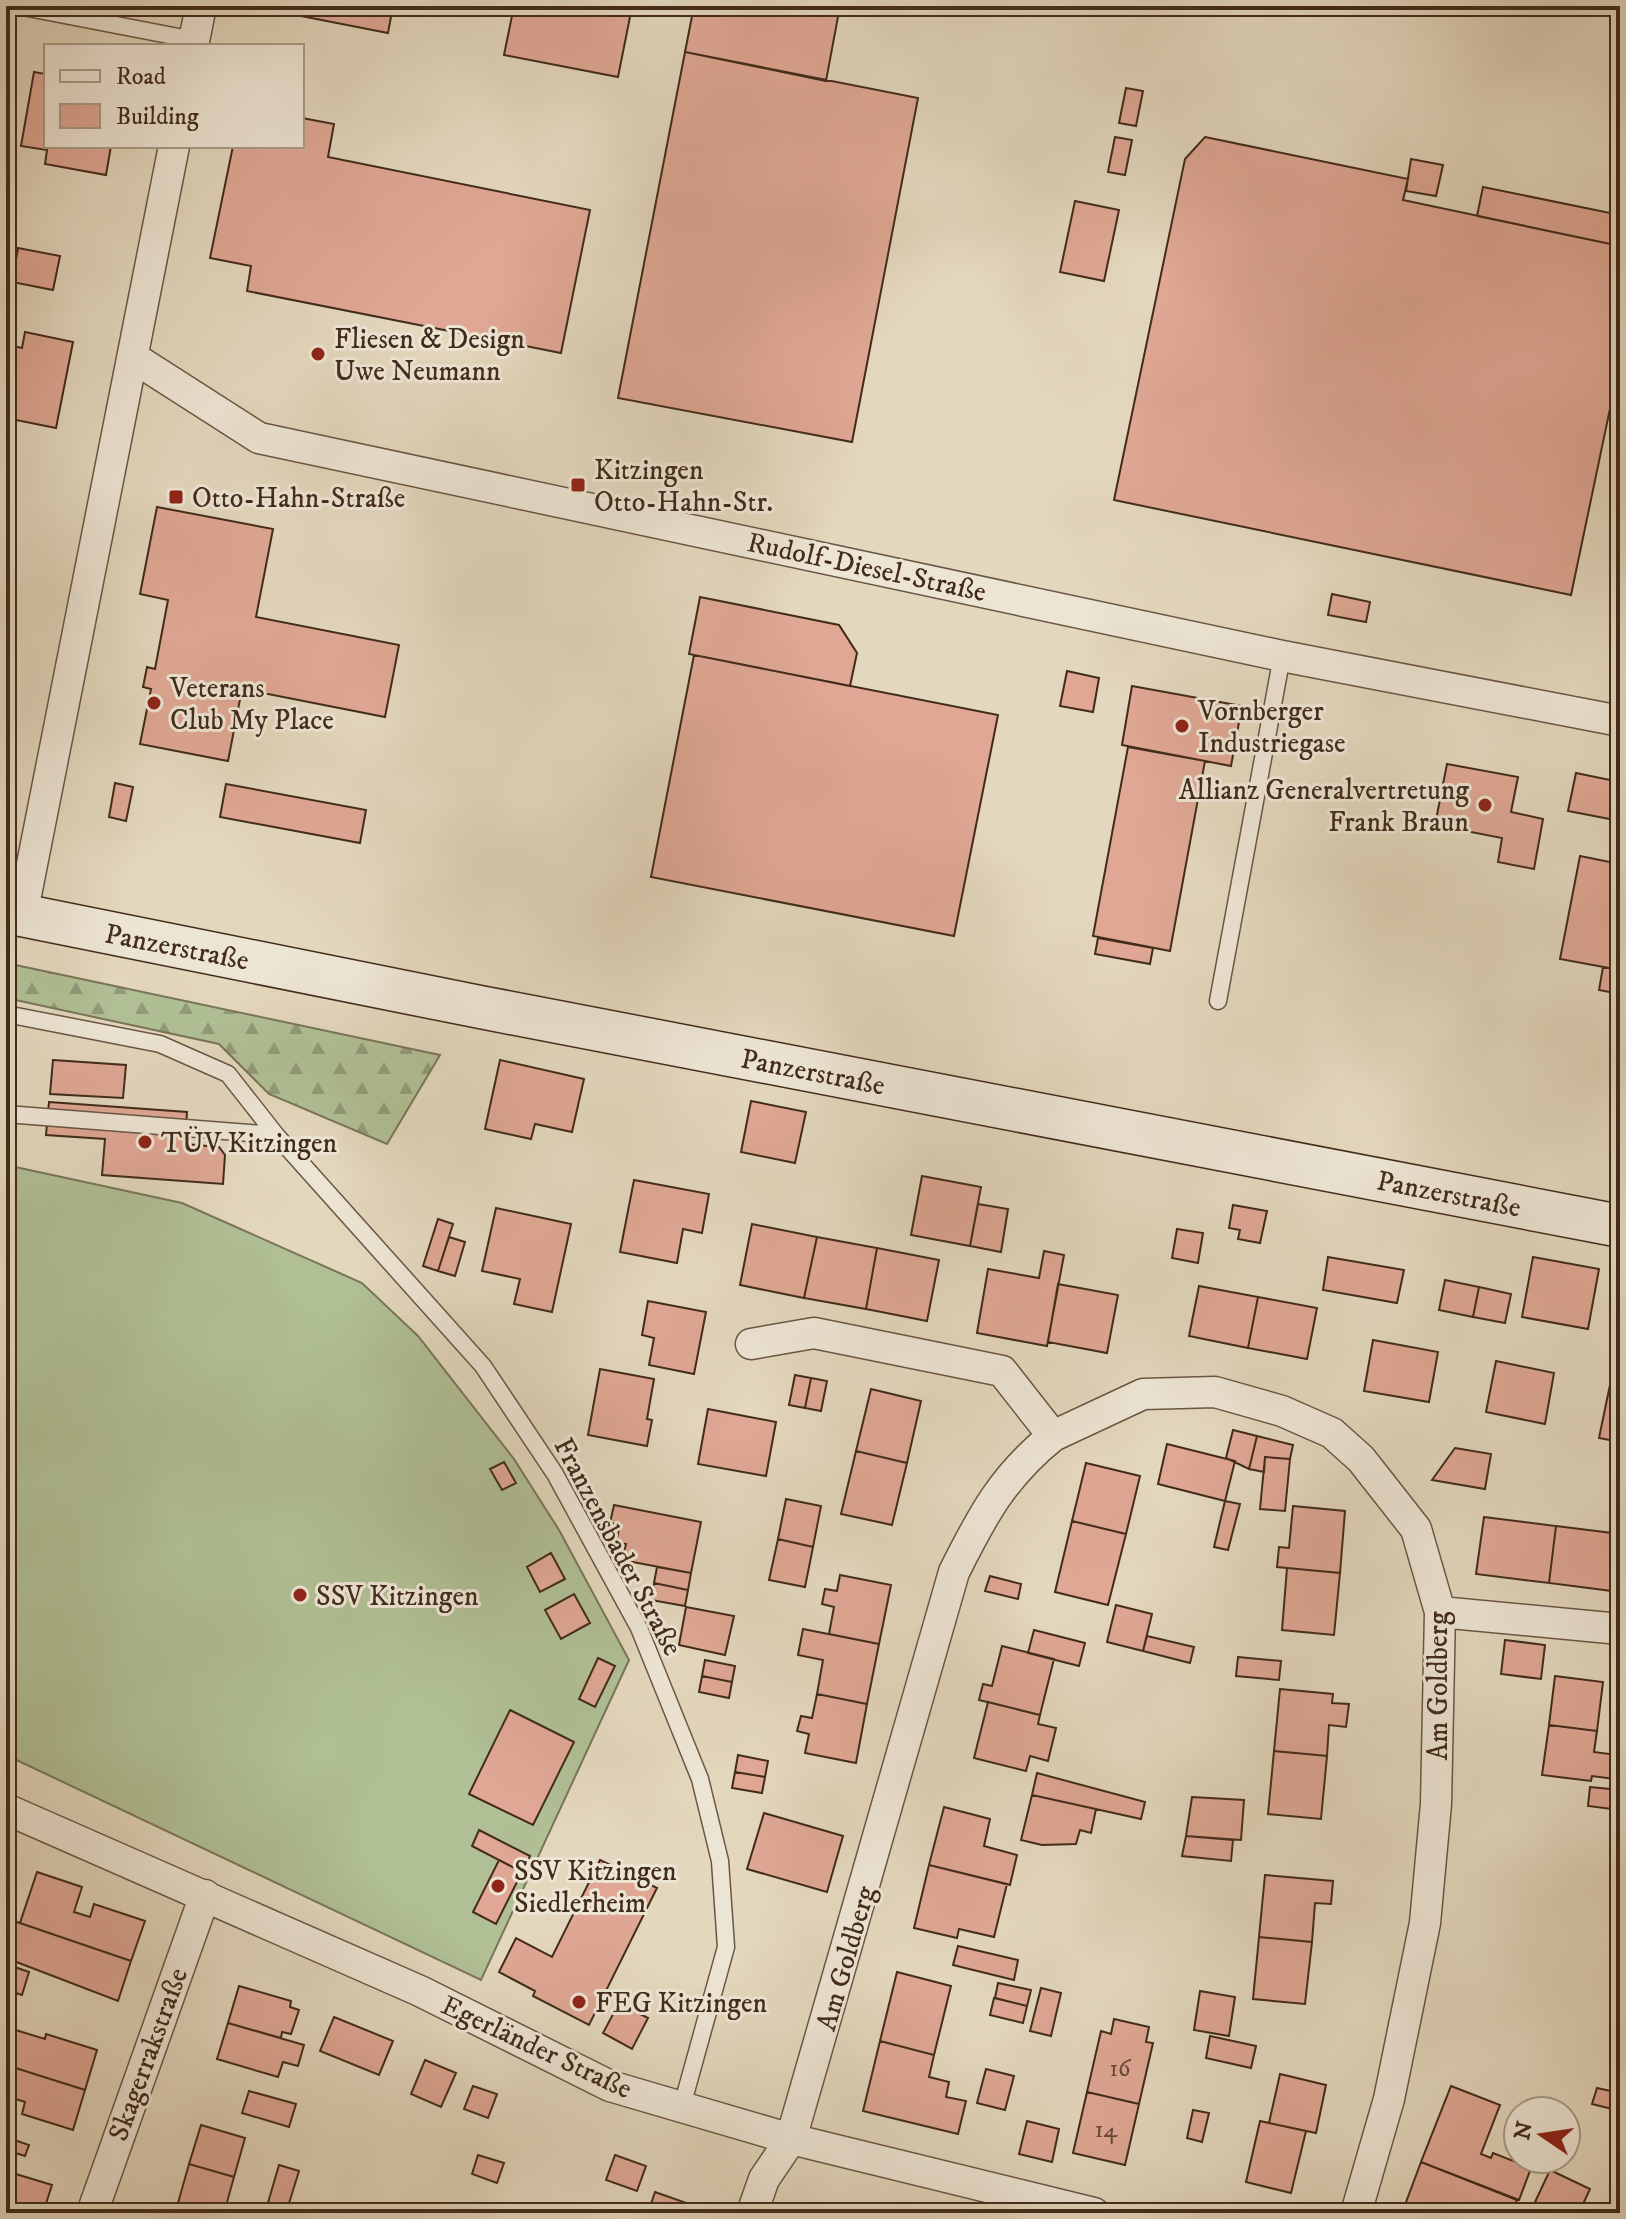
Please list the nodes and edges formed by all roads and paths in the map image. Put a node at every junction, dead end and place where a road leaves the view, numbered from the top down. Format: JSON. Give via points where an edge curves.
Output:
{"nodes":[{"id":1,"x":18,"y":6,"type":"edge"},
{"id":2,"x":201,"y":6,"type":"edge"},
{"id":3,"x":193,"y":43,"type":"edge"},
{"id":4,"x":174,"y":148,"type":"edge"},
{"id":5,"x":134,"y":358,"type":"junction"},
{"id":6,"x":1282,"y":656,"type":"junction"},
{"id":7,"x":1620,"y":721,"type":"edge"},
{"id":8,"x":14,"y":914,"type":"edge"},
{"id":9,"x":1218,"y":1001,"type":"dead end"},
{"id":10,"x":6,"y":1014,"type":"edge"},
{"id":11,"x":6,"y":1114,"type":"edge"},
{"id":12,"x":276,"y":1135,"type":"junction"},
{"id":13,"x":1620,"y":1226,"type":"edge"},
{"id":14,"x":751,"y":1344,"type":"dead end"},
{"id":15,"x":1053,"y":1436,"type":"junction"},
{"id":16,"x":1440,"y":1612,"type":"junction"},
{"id":17,"x":1620,"y":1629,"type":"edge"},
{"id":18,"x":6,"y":1809,"type":"edge"},
{"id":19,"x":205,"y":1895,"type":"junction"},
{"id":20,"x":682,"y":2106,"type":"junction"},
{"id":21,"x":791,"y":2139,"type":"junction"},
{"id":22,"x":92,"y":2213,"type":"edge"},
{"id":23,"x":752,"y":2213,"type":"edge"},
{"id":24,"x":1094,"y":2213,"type":"edge"},
{"id":25,"x":1356,"y":2213,"type":"edge"}],
"edges":[{"from":1,"to":3,"type":"lane"},
{"from":2,"to":3,"type":"street"},
{"from":4,"to":5,"type":"street"},
{"from":5,"to":6,"type":"street","name":"Rudolf-Diesel-Straße","via":[[259,438]]},
{"from":5,"to":8,"type":"street"},
{"from":6,"to":7,"type":"street","name":"Rudolf-Diesel-Straße"},
{"from":6,"to":9,"type":"lane"},
{"from":8,"to":13,"type":"main road","name":"Panzerstraße"},
{"from":10,"to":12,"type":"lane","name":"Franzensbader Straße","via":[[160,1044],[228,1074]]},
{"from":11,"to":12,"type":"lane"},
{"from":12,"to":20,"type":"lane","name":"Franzensbader Straße","via":[[483,1366],[555,1474],[639,1628],[695,1766],[720,1861],[726,1947]]},
{"from":14,"to":15,"type":"street","via":[[814,1333],[1002,1371]]},
{"from":15,"to":16,"type":"street","name":"Am Goldberg","via":[[1143,1394],[1215,1392],[1282,1411],[1332,1433],[1361,1459],[1416,1529]]},
{"from":15,"to":21,"type":"street","name":"Am Goldberg","via":[[1023,1460],[988,1505],[954,1572]]},
{"from":16,"to":17,"type":"street"},
{"from":16,"to":25,"type":"street","name":"Am Goldberg","via":[[1436,1804],[1425,1923],[1389,2099]]},
{"from":18,"to":19,"type":"street","name":"Egerländer Straße"},
{"from":19,"to":20,"type":"street","name":"Egerländer Straße","via":[[420,1991],[610,2086]]},
{"from":19,"to":22,"type":"street","name":"Skagerrakstraße"},
{"from":20,"to":21,"type":"street","name":"Egerländer Straße"},
{"from":21,"to":23,"type":"street","name":"Am Goldberg","via":[[764,2179]]},
{"from":21,"to":24,"type":"street","name":"Egerländer Straße"}]}
